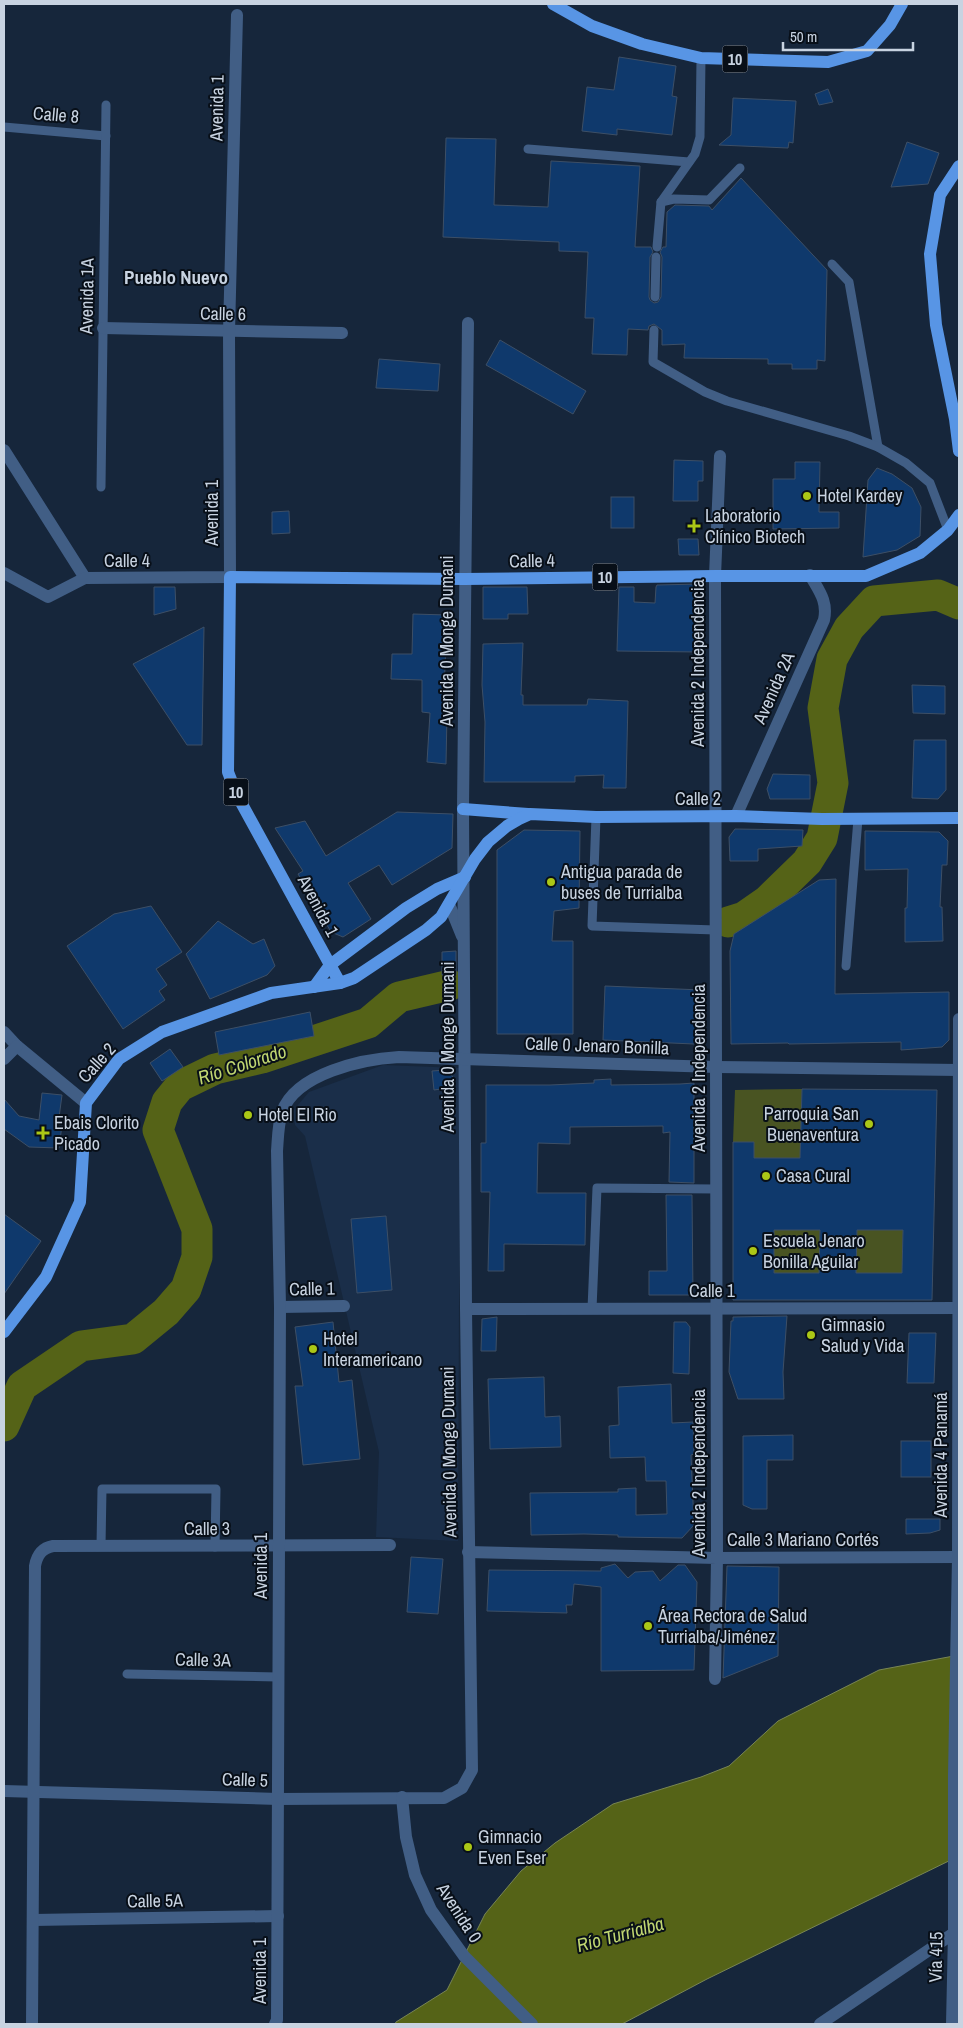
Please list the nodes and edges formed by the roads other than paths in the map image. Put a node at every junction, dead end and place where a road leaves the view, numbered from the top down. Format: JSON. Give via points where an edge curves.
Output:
{"nodes":[{"id":1,"x":553,"y":4,"type":"edge"},
{"id":2,"x":902,"y":4,"type":"edge"},
{"id":3,"x":237,"y":15,"type":"dead end"},
{"id":4,"x":702,"y":58,"type":"junction"},
{"id":5,"x":106,"y":106,"type":"dead end"},
{"id":6,"x":4,"y":127,"type":"edge"},
{"id":7,"x":106,"y":136,"type":"junction"},
{"id":8,"x":528,"y":149,"type":"dead end"},
{"id":9,"x":690,"y":162,"type":"junction"},
{"id":10,"x":959,"y":166,"type":"edge"},
{"id":11,"x":740,"y":168,"type":"dead end"},
{"id":12,"x":661,"y":202,"type":"junction"},
{"id":13,"x":657,"y":247,"type":"dead end"},
{"id":14,"x":656,"y":257,"type":"dead end"},
{"id":15,"x":832,"y":264,"type":"dead end"},
{"id":16,"x":655,"y":297,"type":"dead end"},
{"id":17,"x":468,"y":323,"type":"dead end"},
{"id":18,"x":103,"y":328,"type":"junction"},
{"id":19,"x":654,"y":330,"type":"dead end"},
{"id":20,"x":229,"y":332,"type":"junction"},
{"id":21,"x":342,"y":333,"type":"dead end"},
{"id":22,"x":878,"y":447,"type":"junction"},
{"id":23,"x":4,"y":450,"type":"edge"},
{"id":24,"x":959,"y":451,"type":"edge"},
{"id":25,"x":720,"y":456,"type":"dead end"},
{"id":26,"x":101,"y":487,"type":"dead end"},
{"id":27,"x":959,"y":515,"type":"edge"},
{"id":28,"x":948,"y":530,"type":"junction"},
{"id":29,"x":4,"y":573,"type":"edge"},
{"id":30,"x":810,"y":575,"type":"junction"},
{"id":31,"x":715,"y":576,"type":"junction"},
{"id":32,"x":230,"y":577,"type":"junction"},
{"id":33,"x":85,"y":578,"type":"junction"},
{"id":34,"x":464,"y":579,"type":"junction"},
{"id":35,"x":463,"y":809,"type":"junction"},
{"id":36,"x":530,"y":814,"type":"junction"},
{"id":37,"x":736,"y":816,"type":"junction"},
{"id":38,"x":596,"y":817,"type":"junction"},
{"id":39,"x":716,"y":817,"type":"junction"},
{"id":40,"x":959,"y":818,"type":"edge"},
{"id":41,"x":854,"y":819,"type":"junction"},
{"id":42,"x":465,"y":877,"type":"junction"},
{"id":43,"x":449,"y":904,"type":"junction"},
{"id":44,"x":716,"y":930,"type":"junction"},
{"id":45,"x":464,"y":943,"type":"junction"},
{"id":46,"x":330,"y":966,"type":"junction"},
{"id":47,"x":846,"y":966,"type":"dead end"},
{"id":48,"x":340,"y":983,"type":"junction"},
{"id":49,"x":314,"y":987,"type":"junction"},
{"id":50,"x":959,"y":1019,"type":"edge"},
{"id":51,"x":4,"y":1032,"type":"edge"},
{"id":52,"x":17,"y":1046,"type":"junction"},
{"id":53,"x":4,"y":1059,"type":"edge"},
{"id":54,"x":466,"y":1060,"type":"junction"},
{"id":55,"x":716,"y":1067,"type":"junction"},
{"id":56,"x":959,"y":1070,"type":"edge"},
{"id":57,"x":86,"y":1103,"type":"junction"},
{"id":58,"x":282,"y":1112,"type":"joint"},
{"id":59,"x":716,"y":1189,"type":"junction"},
{"id":60,"x":280,"y":1306,"type":"junction"},
{"id":61,"x":344,"y":1306,"type":"dead end"},
{"id":62,"x":959,"y":1308,"type":"edge"},
{"id":63,"x":466,"y":1309,"type":"junction"},
{"id":64,"x":592,"y":1309,"type":"junction"},
{"id":65,"x":716,"y":1309,"type":"junction"},
{"id":66,"x":4,"y":1330,"type":"edge"},
{"id":67,"x":959,"y":1427,"type":"edge"},
{"id":68,"x":390,"y":1545,"type":"dead end"},
{"id":69,"x":101,"y":1546,"type":"junction"},
{"id":70,"x":215,"y":1547,"type":"junction"},
{"id":71,"x":279,"y":1547,"type":"junction"},
{"id":72,"x":468,"y":1552,"type":"junction"},
{"id":73,"x":959,"y":1557,"type":"edge"},
{"id":74,"x":717,"y":1558,"type":"junction"},
{"id":75,"x":127,"y":1674,"type":"dead end"},
{"id":76,"x":278,"y":1678,"type":"junction"},
{"id":77,"x":715,"y":1679,"type":"dead end"},
{"id":78,"x":472,"y":1770,"type":"joint"},
{"id":79,"x":4,"y":1791,"type":"edge"},
{"id":80,"x":34,"y":1792,"type":"junction"},
{"id":81,"x":402,"y":1797,"type":"junction"},
{"id":82,"x":278,"y":1799,"type":"junction"},
{"id":83,"x":953,"y":1890,"type":"joint"},
{"id":84,"x":278,"y":1916,"type":"junction"},
{"id":85,"x":33,"y":1920,"type":"junction"},
{"id":86,"x":957,"y":1932,"type":"edge"},
{"id":87,"x":276,"y":2022,"type":"edge"},
{"id":88,"x":32,"y":2024,"type":"edge"},
{"id":89,"x":532,"y":2024,"type":"edge"},
{"id":90,"x":820,"y":2024,"type":"edge"},
{"id":91,"x":952,"y":2024,"type":"edge"}],
"edges":[{"from":1,"to":4,"type":"main road","number":"10","via":[[592,26],[642,44]]},
{"from":2,"to":4,"type":"main road","number":"10","via":[[867,51],[828,62]]},
{"from":3,"to":20,"type":"street","name":"Avenida 1"},
{"from":4,"to":9,"type":"lane","via":[[700,137]]},
{"from":5,"to":7,"type":"lane","name":"Avenida 1A"},
{"from":6,"to":7,"type":"lane","name":"Calle 8"},
{"from":7,"to":18,"type":"lane","name":"Avenida 1A"},
{"from":8,"to":9,"type":"lane"},
{"from":9,"to":12,"type":"lane"},
{"from":10,"to":24,"type":"main road","via":[[940,195],[930,254],[936,324]]},
{"from":11,"to":12,"type":"lane","via":[[709,200]]},
{"from":12,"to":13,"type":"lane"},
{"from":14,"to":16,"type":"lane"},
{"from":15,"to":22,"type":"lane","via":[[849,282]]},
{"from":17,"to":34,"type":"street","name":"Avenida 0 Monge Dumani"},
{"from":18,"to":20,"type":"street","name":"Calle 6"},
{"from":18,"to":26,"type":"lane","name":"Avenida 1A"},
{"from":19,"to":22,"type":"lane","via":[[653,362],[705,392]]},
{"from":20,"to":21,"type":"street","name":"Calle 6"},
{"from":20,"to":32,"type":"street","name":"Avenida 1"},
{"from":22,"to":28,"type":"lane","via":[[906,463],[930,483]]},
{"from":23,"to":33,"type":"street"},
{"from":25,"to":31,"type":"street","name":"Avenida 2 Independencia"},
{"from":27,"to":28,"type":"main road","name":"Calle 4","number":"10"},
{"from":28,"to":30,"type":"main road","name":"Calle 4","number":"10","via":[[920,553],[866,576]]},
{"from":29,"to":33,"type":"street","via":[[48,597]]},
{"from":30,"to":31,"type":"main road","name":"Calle 4","number":"10"},
{"from":30,"to":37,"type":"street","name":"Avenida 2A","via":[[825,601],[824,620]]},
{"from":31,"to":34,"type":"main road","name":"Calle 4","number":"10"},
{"from":31,"to":39,"type":"street","name":"Avenida 2 Independencia"},
{"from":32,"to":33,"type":"street","name":"Calle 4"},
{"from":32,"to":34,"type":"main road","name":"Calle 4","number":"10"},
{"from":32,"to":46,"type":"main road","name":"Avenida 1","number":"10","via":[[228,772]]},
{"from":34,"to":35,"type":"street","name":"Avenida 0 Monge Dumani"},
{"from":35,"to":36,"type":"main road"},
{"from":35,"to":42,"type":"street","name":"Avenida 0 Monge Dumani"},
{"from":36,"to":38,"type":"main road","name":"Calle 2"},
{"from":36,"to":42,"type":"main road","name":"Calle 2","via":[[507,826],[488,842]]},
{"from":37,"to":39,"type":"main road","name":"Calle 2"},
{"from":37,"to":41,"type":"main road","name":"Calle 2"},
{"from":38,"to":39,"type":"main road","name":"Calle 2"},
{"from":38,"to":44,"type":"lane","via":[[592,926]]},
{"from":39,"to":44,"type":"street","name":"Avenida 2 Independencia"},
{"from":40,"to":41,"type":"main road","name":"Calle 2"},
{"from":41,"to":47,"type":"lane"},
{"from":42,"to":43,"type":"main road","name":"Calle 2"},
{"from":42,"to":45,"type":"street","name":"Avenida 0 Monge Dumani"},
{"from":42,"to":46,"type":"main road","via":[[406,908]]},
{"from":43,"to":45,"type":"street"},
{"from":43,"to":48,"type":"main road","name":"Calle 2","via":[[441,917],[426,930],[354,978]]},
{"from":44,"to":55,"type":"street","name":"Avenida 2 Independencia"},
{"from":45,"to":54,"type":"street","name":"Avenida 0 Monge Dumani"},
{"from":46,"to":48,"type":"main road","name":"Avenida 1","number":"10"},
{"from":46,"to":49,"type":"main road"},
{"from":48,"to":49,"type":"main road","name":"Calle 2"},
{"from":49,"to":57,"type":"main road","name":"Calle 2","via":[[271,994],[162,1032],[119,1059]]},
{"from":50,"to":56,"type":"street","name":"Avenida 4 Panamá"},
{"from":51,"to":52,"type":"street"},
{"from":52,"to":53,"type":"street"},
{"from":52,"to":57,"type":"street"},
{"from":54,"to":55,"type":"street","name":"Calle 0 Jenaro Bonilla"},
{"from":54,"to":58,"type":"street","name":"Calle 0 Jenaro Bonilla","via":[[399,1057],[363,1062],[298,1088]]},
{"from":54,"to":63,"type":"street","name":"Avenida 0 Monge Dumani"},
{"from":55,"to":56,"type":"street","name":"Calle 0 Jenaro Bonilla"},
{"from":55,"to":59,"type":"street","name":"Avenida 2 Independencia"},
{"from":56,"to":62,"type":"street","name":"Avenida 4 Panamá"},
{"from":57,"to":66,"type":"main road","name":"Calle 2","via":[[80,1202],[46,1277]]},
{"from":58,"to":60,"type":"street","name":"Avenida 1","via":[[277,1151]]},
{"from":59,"to":64,"type":"lane","via":[[597,1188]]},
{"from":59,"to":65,"type":"street","name":"Avenida 2 Independencia"},
{"from":60,"to":61,"type":"street","name":"Calle 1"},
{"from":60,"to":71,"type":"street","name":"Avenida 1"},
{"from":62,"to":65,"type":"street","name":"Calle 1"},
{"from":62,"to":67,"type":"street","name":"Avenida 4 Panamá"},
{"from":63,"to":64,"type":"street","name":"Calle 1"},
{"from":63,"to":72,"type":"street","name":"Avenida 0 Monge Dumani"},
{"from":64,"to":65,"type":"street","name":"Calle 1"},
{"from":65,"to":74,"type":"street","name":"Avenida 2 Independencia"},
{"from":67,"to":73,"type":"street","name":"Avenida 4 Panamá"},
{"from":68,"to":71,"type":"street","name":"Calle 3"},
{"from":69,"to":70,"type":"street","name":"Calle 3"},
{"from":69,"to":70,"type":"lane","via":[[102,1489],[150,1489],[216,1490]]},
{"from":69,"to":80,"type":"street","name":"Calle 3","via":[[46,1547],[36,1559]]},
{"from":70,"to":71,"type":"street","name":"Calle 3"},
{"from":71,"to":76,"type":"street","name":"Avenida 1"},
{"from":72,"to":74,"type":"street","name":"Calle 3 Mariano Cortés"},
{"from":72,"to":78,"type":"street","name":"Avenida 0 Monge Dumani"},
{"from":73,"to":74,"type":"street","name":"Calle 3 Mariano Cortés"},
{"from":73,"to":83,"type":"street","name":"Avenida 4 Panamá"},
{"from":74,"to":77,"type":"street","name":"Avenida 2 Independencia"},
{"from":75,"to":76,"type":"lane","name":"Calle 3A"},
{"from":76,"to":82,"type":"street","name":"Avenida 1"},
{"from":78,"to":81,"type":"street","name":"Calle 5","via":[[462,1788],[444,1798]]},
{"from":79,"to":80,"type":"street","name":"Calle 5"},
{"from":80,"to":82,"type":"street","name":"Calle 5"},
{"from":80,"to":85,"type":"street"},
{"from":81,"to":82,"type":"street","name":"Calle 5"},
{"from":81,"to":89,"type":"street","name":"Avenida 0","via":[[406,1837],[415,1875],[431,1910],[464,1956]]},
{"from":82,"to":84,"type":"street","name":"Avenida 1"},
{"from":83,"to":86,"type":"street","name":"Vía 415"},
{"from":84,"to":85,"type":"street","name":"Calle 5A"},
{"from":84,"to":87,"type":"street","name":"Avenida 1"},
{"from":85,"to":88,"type":"street"},
{"from":86,"to":90,"type":"street"},
{"from":86,"to":91,"type":"street","name":"Vía 415"}]}
